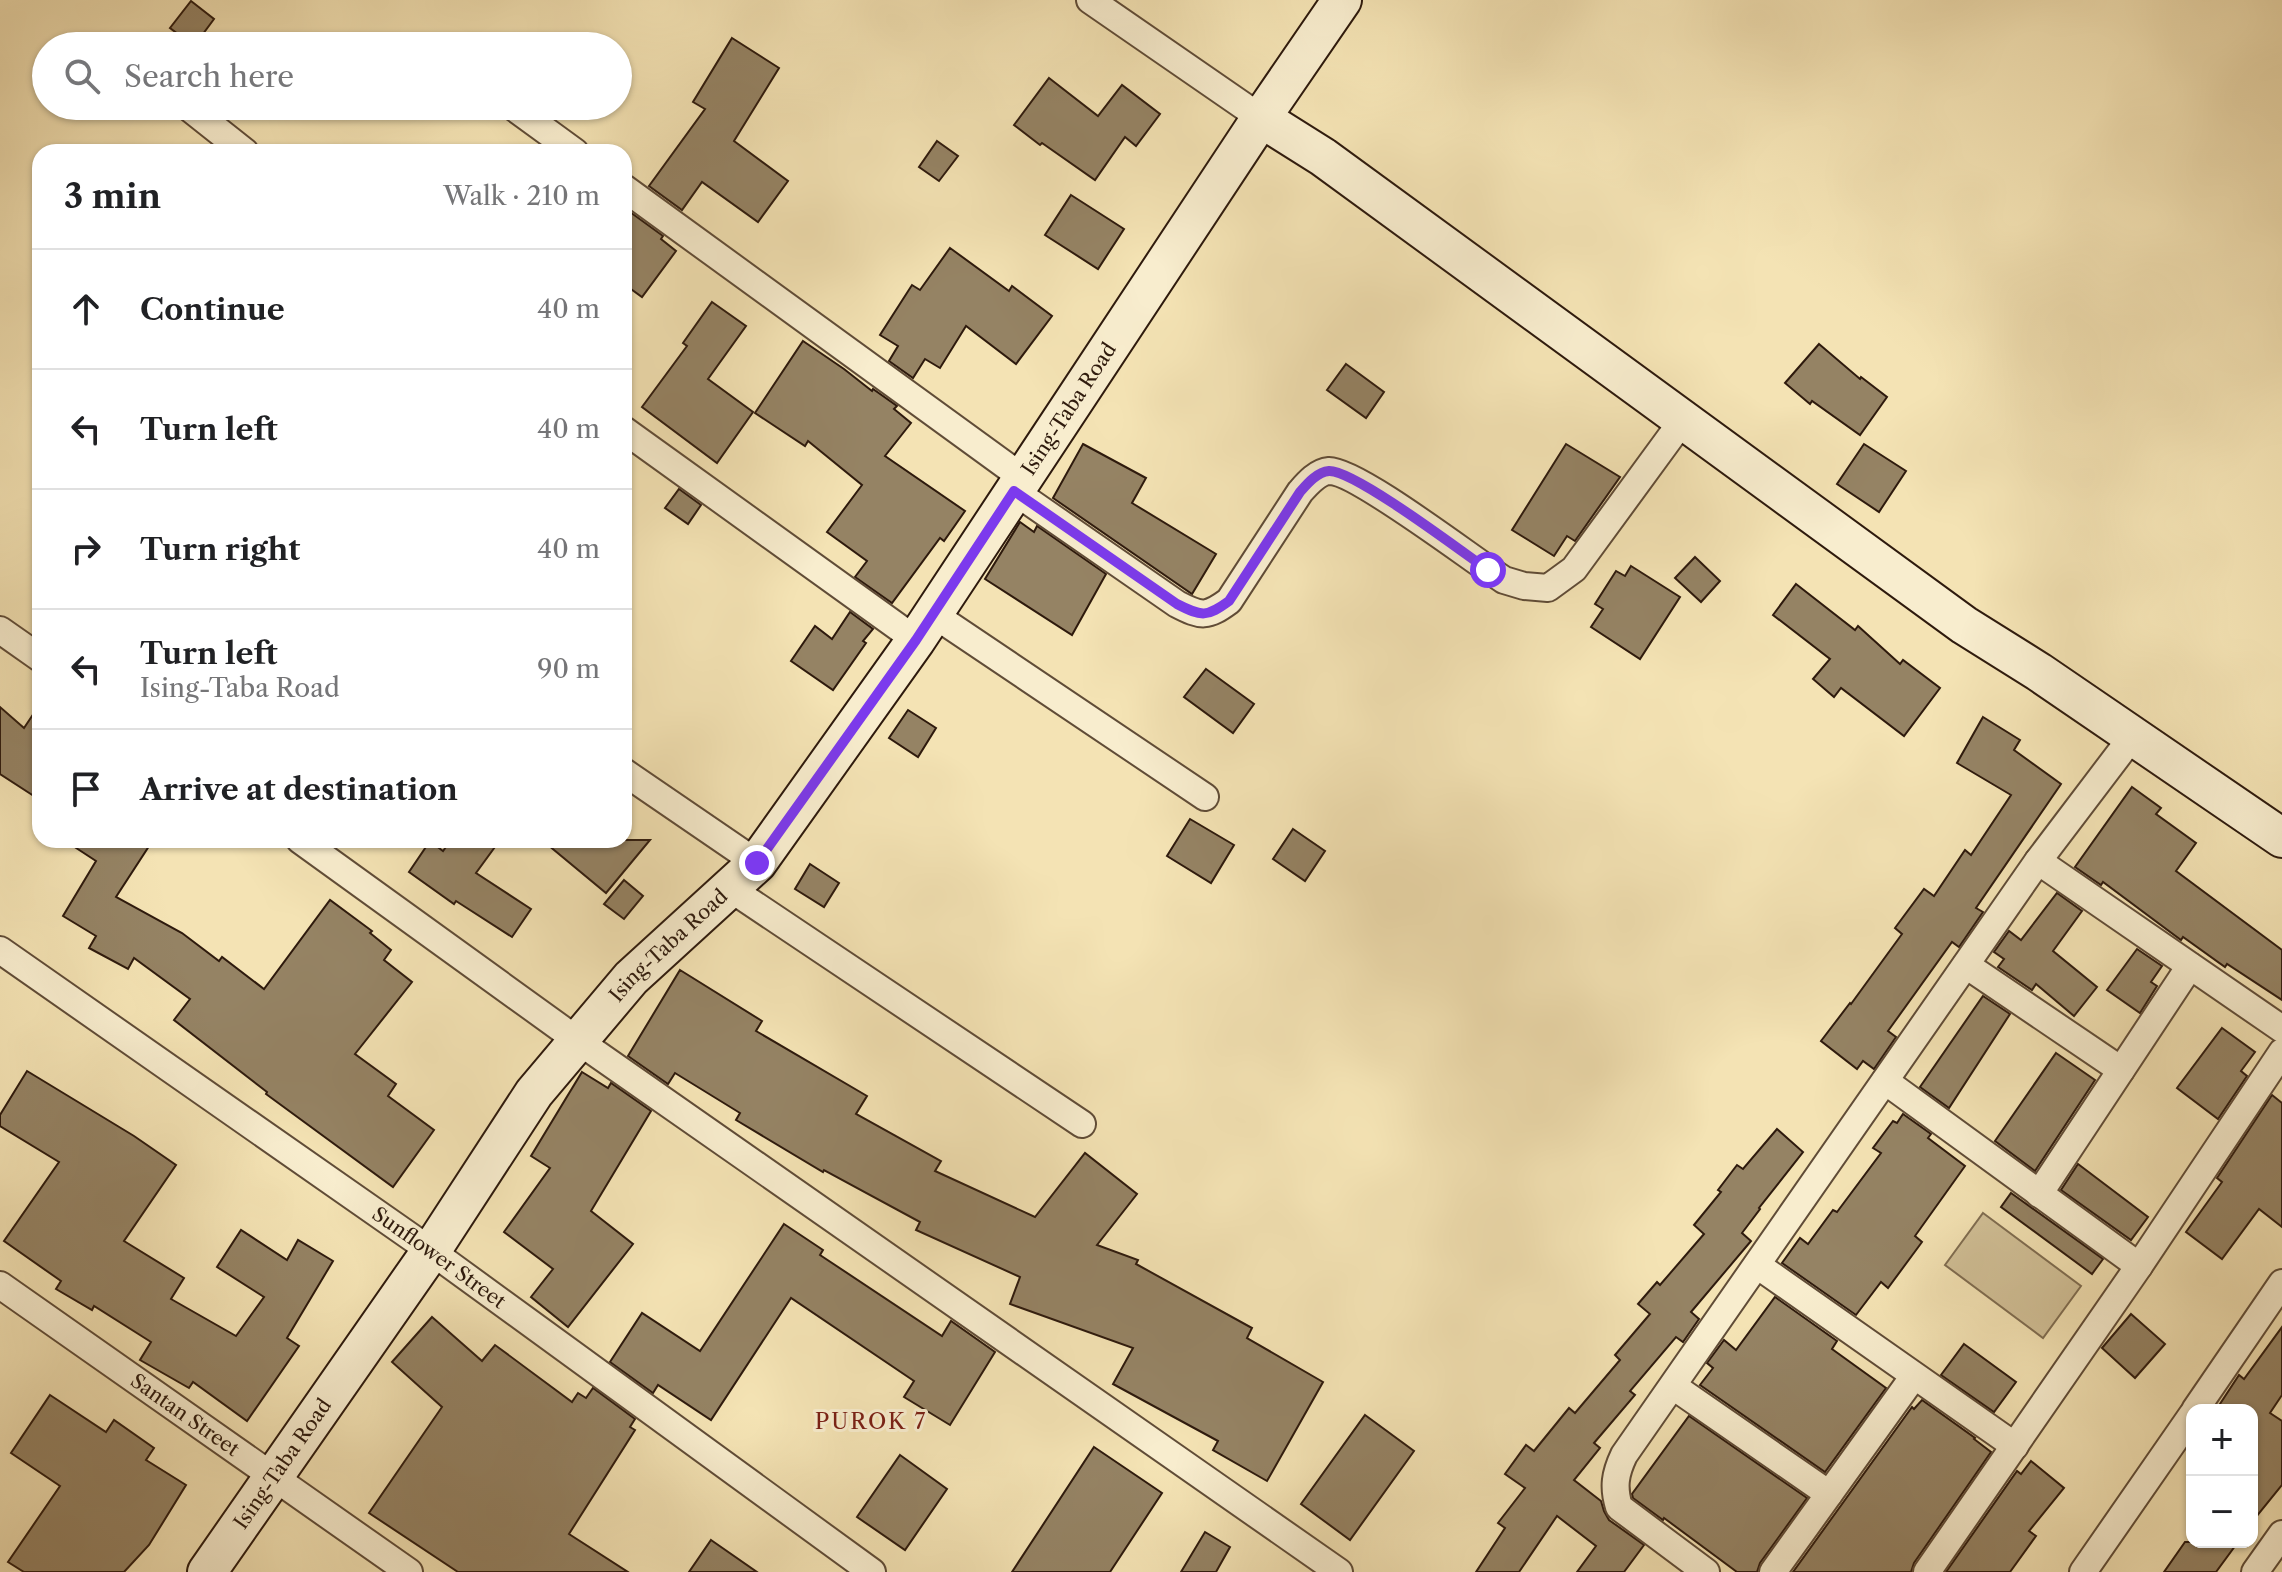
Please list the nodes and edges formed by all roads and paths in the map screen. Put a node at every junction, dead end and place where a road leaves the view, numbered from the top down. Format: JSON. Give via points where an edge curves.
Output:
{"nodes":[{"id":1,"x":1090,"y":0,"type":"edge"},
{"id":2,"x":1342,"y":0,"type":"edge"},
{"id":3,"x":1261,"y":118,"type":"junction"},
{"id":4,"x":205,"y":120,"type":"edge"},
{"id":5,"x":531,"y":120,"type":"edge"},
{"id":6,"x":235,"y":144,"type":"edge"},
{"id":7,"x":564,"y":144,"type":"edge"},
{"id":8,"x":632,"y":194,"type":"edge"},
{"id":9,"x":1683,"y":420,"type":"junction"},
{"id":10,"x":632,"y":435,"type":"edge"},
{"id":11,"x":1018,"y":485,"type":"junction"},
{"id":12,"x":924,"y":627,"type":"junction"},
{"id":13,"x":0,"y":630,"type":"edge"},
{"id":14,"x":32,"y":652,"type":"edge"},
{"id":15,"x":2132,"y":737,"type":"junction"},
{"id":16,"x":632,"y":779,"type":"edge"},
{"id":17,"x":1205,"y":797,"type":"dead end"},
{"id":18,"x":2282,"y":838,"type":"edge"},
{"id":19,"x":311,"y":848,"type":"edge"},
{"id":20,"x":2038,"y":861,"type":"junction"},
{"id":21,"x":744,"y":876,"type":"junction"},
{"id":22,"x":0,"y":950,"type":"edge"},
{"id":23,"x":1966,"y":965,"type":"junction"},
{"id":24,"x":2190,"y":966,"type":"junction"},
{"id":25,"x":2282,"y":1029,"type":"edge"},
{"id":26,"x":577,"y":1040,"type":"junction"},
{"id":27,"x":2282,"y":1052,"type":"edge"},
{"id":28,"x":2121,"y":1070,"type":"junction"},
{"id":29,"x":1885,"y":1081,"type":"junction"},
{"id":30,"x":1082,"y":1124,"type":"dead end"},
{"id":31,"x":2039,"y":1194,"type":"junction"},
{"id":32,"x":431,"y":1251,"type":"junction"},
{"id":33,"x":1757,"y":1265,"type":"junction"},
{"id":34,"x":2139,"y":1266,"type":"junction"},
{"id":35,"x":2282,"y":1283,"type":"edge"},
{"id":36,"x":0,"y":1285,"type":"edge"},
{"id":37,"x":1914,"y":1376,"type":"junction"},
{"id":38,"x":1673,"y":1386,"type":"junction"},
{"id":39,"x":2199,"y":1404,"type":"edge"},
{"id":40,"x":2186,"y":1424,"type":"edge"},
{"id":41,"x":2015,"y":1446,"type":"junction"},
{"id":42,"x":273,"y":1477,"type":"junction"},
{"id":43,"x":1829,"y":1494,"type":"junction"},
{"id":44,"x":2282,"y":1534,"type":"edge"},
{"id":45,"x":207,"y":1572,"type":"edge"},
{"id":46,"x":409,"y":1572,"type":"edge"},
{"id":47,"x":872,"y":1572,"type":"edge"},
{"id":48,"x":1339,"y":1572,"type":"edge"},
{"id":49,"x":1706,"y":1572,"type":"edge"},
{"id":50,"x":1773,"y":1572,"type":"edge"},
{"id":51,"x":1927,"y":1572,"type":"edge"},
{"id":52,"x":2083,"y":1572,"type":"edge"},
{"id":53,"x":2255,"y":1572,"type":"edge"}],
"edges":[{"from":1,"to":3,"type":"street"},
{"from":2,"to":3,"type":"street","name":"Ising-Taba Road"},
{"from":3,"to":9,"type":"street","via":[[1323,157]]},
{"from":3,"to":11,"type":"street","name":"Ising-Taba Road"},
{"from":4,"to":6,"type":"street"},
{"from":5,"to":7,"type":"street"},
{"from":8,"to":11,"type":"street"},
{"from":9,"to":11,"type":"street","via":[[1574,569],[1548,588],[1504,580],[1372,490],[1344,473],[1327,471],[1300,492],[1229,601],[1212,613],[1195,613]]},
{"from":9,"to":15,"type":"street","via":[[1964,625]]},
{"from":10,"to":12,"type":"street"},
{"from":11,"to":12,"type":"street","name":"Ising-Taba Road"},
{"from":12,"to":17,"type":"street"},
{"from":12,"to":21,"type":"street","name":"Ising-Taba Road"},
{"from":13,"to":14,"type":"street"},
{"from":15,"to":18,"type":"street"},
{"from":15,"to":20,"type":"street"},
{"from":16,"to":21,"type":"street"},
{"from":19,"to":26,"type":"street"},
{"from":20,"to":23,"type":"street"},
{"from":20,"to":24,"type":"street"},
{"from":21,"to":26,"type":"street","name":"Ising-Taba Road","via":[[631,978]]},
{"from":21,"to":30,"type":"street"},
{"from":22,"to":32,"type":"street","name":"Sunflower Street"},
{"from":23,"to":28,"type":"street"},
{"from":23,"to":29,"type":"street"},
{"from":24,"to":25,"type":"street"},
{"from":24,"to":28,"type":"street"},
{"from":26,"to":32,"type":"street","name":"Ising-Taba Road","via":[[534,1093]]},
{"from":26,"to":48,"type":"street"},
{"from":27,"to":34,"type":"street"},
{"from":28,"to":31,"type":"street"},
{"from":29,"to":31,"type":"street"},
{"from":29,"to":33,"type":"street"},
{"from":31,"to":34,"type":"street"},
{"from":32,"to":42,"type":"street","name":"Ising-Taba Road"},
{"from":32,"to":47,"type":"street","name":"Sunflower Street"},
{"from":33,"to":37,"type":"street"},
{"from":33,"to":38,"type":"street"},
{"from":34,"to":41,"type":"street"},
{"from":35,"to":39,"type":"street"},
{"from":36,"to":42,"type":"street","name":"Santan Street"},
{"from":37,"to":41,"type":"street"},
{"from":37,"to":43,"type":"street"},
{"from":38,"to":43,"type":"street"},
{"from":38,"to":49,"type":"street","via":[[1624,1455],[1614,1490],[1619,1507]]},
{"from":40,"to":52,"type":"street"},
{"from":41,"to":51,"type":"street"},
{"from":42,"to":45,"type":"street","name":"Ising-Taba Road"},
{"from":42,"to":46,"type":"street","name":"Santan Street"},
{"from":43,"to":50,"type":"street"},
{"from":44,"to":53,"type":"street"}]}
